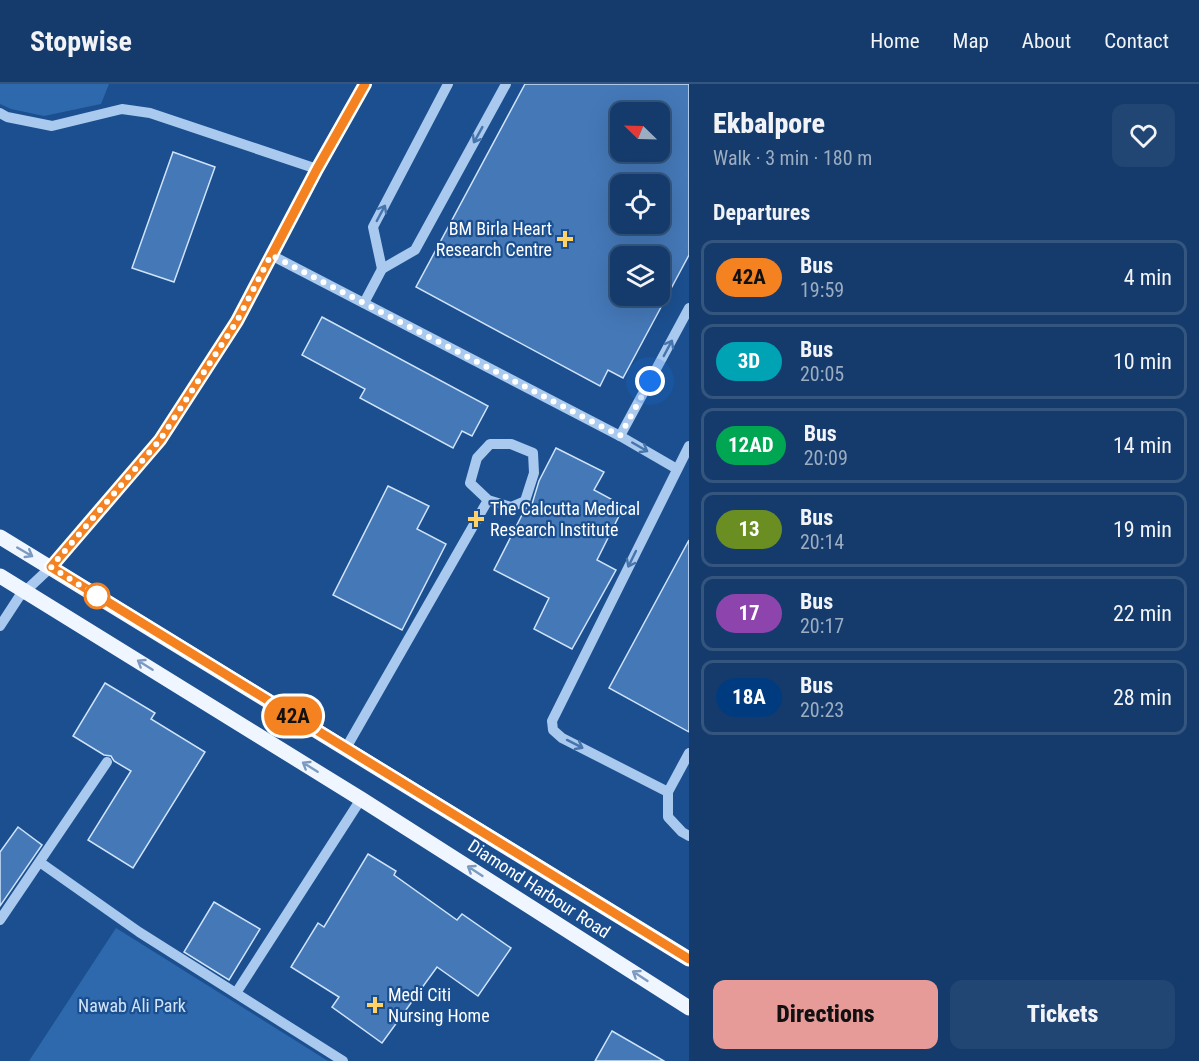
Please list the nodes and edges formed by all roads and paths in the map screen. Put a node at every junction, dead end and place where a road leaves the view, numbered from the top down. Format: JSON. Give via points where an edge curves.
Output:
{"nodes":[{"id":1,"x":365,"y":84,"type":"edge"},
{"id":2,"x":448,"y":84,"type":"edge"},
{"id":3,"x":506,"y":84,"type":"edge"},
{"id":4,"x":0,"y":114,"type":"edge"},
{"id":5,"x":317,"y":169,"type":"junction"},
{"id":6,"x":271,"y":255,"type":"junction"},
{"id":7,"x":382,"y":268,"type":"junction"},
{"id":8,"x":364,"y":303,"type":"junction"},
{"id":9,"x":689,"y":308,"type":"edge"},
{"id":10,"x":620,"y":436,"type":"junction"},
{"id":11,"x":689,"y":446,"type":"edge"},
{"id":12,"x":677,"y":469,"type":"junction"},
{"id":13,"x":488,"y":500,"type":"junction"},
{"id":14,"x":0,"y":537,"type":"edge"},
{"id":15,"x":51,"y":567,"type":"junction"},
{"id":16,"x":0,"y":576,"type":"edge"},
{"id":17,"x":27,"y":592,"type":"junction"},
{"id":18,"x":0,"y":626,"type":"edge"},
{"id":19,"x":346,"y":748,"type":"junction"},
{"id":20,"x":689,"y":753,"type":"edge"},
{"id":21,"x":107,"y":762,"type":"dead end"},
{"id":22,"x":668,"y":792,"type":"junction"},
{"id":23,"x":361,"y":799,"type":"junction"},
{"id":24,"x":689,"y":836,"type":"edge"},
{"id":25,"x":41,"y":862,"type":"junction"},
{"id":26,"x":0,"y":920,"type":"edge"},
{"id":27,"x":689,"y":959,"type":"edge"},
{"id":28,"x":236,"y":993,"type":"junction"},
{"id":29,"x":689,"y":1008,"type":"edge"},
{"id":30,"x":343,"y":1061,"type":"edge"}],
"edges":[{"from":1,"to":5,"type":"street"},
{"from":7,"to":2,"type":"street","one_way":true,"via":[[373,227]]},
{"from":3,"to":7,"type":"street","one_way":true,"via":[[415,250]]},
{"from":4,"to":5,"type":"street","via":[[52,126],[122,109],[150,113]]},
{"from":5,"to":6,"type":"street"},
{"from":6,"to":8,"type":"street"},
{"from":6,"to":15,"type":"street","via":[[237,321],[160,440]]},
{"from":7,"to":8,"type":"street"},
{"from":8,"to":10,"type":"street"},
{"from":10,"to":9,"type":"street","one_way":true},
{"from":10,"to":12,"type":"street","one_way":true},
{"from":11,"to":12,"type":"street"},
{"from":12,"to":22,"type":"street","one_way":true,"via":[[552,721],[553,730],[562,738]]},
{"from":13,"to":13,"type":"street","via":[[511,507],[525,501],[534,473],[533,453],[511,444],[490,444],[477,458],[470,483]]},
{"from":13,"to":19,"type":"street"},
{"from":14,"to":15,"type":"main road","name":"Diamond Harbour Road","one_way":true},
{"from":15,"to":17,"type":"street"},
{"from":15,"to":19,"type":"main road","name":"Diamond Harbour Road"},
{"from":16,"to":17,"type":"main road","name":"Diamond Harbour Road"},
{"from":17,"to":18,"type":"street","via":[[19,597]]},
{"from":23,"to":17,"type":"main road","name":"Diamond Harbour Road","one_way":true},
{"from":19,"to":27,"type":"main road","name":"Diamond Harbour Road"},
{"from":20,"to":22,"type":"street"},
{"from":21,"to":25,"type":"street"},
{"from":22,"to":24,"type":"street","via":[[668,817]]},
{"from":23,"to":28,"type":"street"},
{"from":29,"to":23,"type":"main road","name":"Diamond Harbour Road","one_way":true},
{"from":25,"to":26,"type":"street"},
{"from":25,"to":28,"type":"street","via":[[139,932]]},
{"from":28,"to":30,"type":"street"}]}
